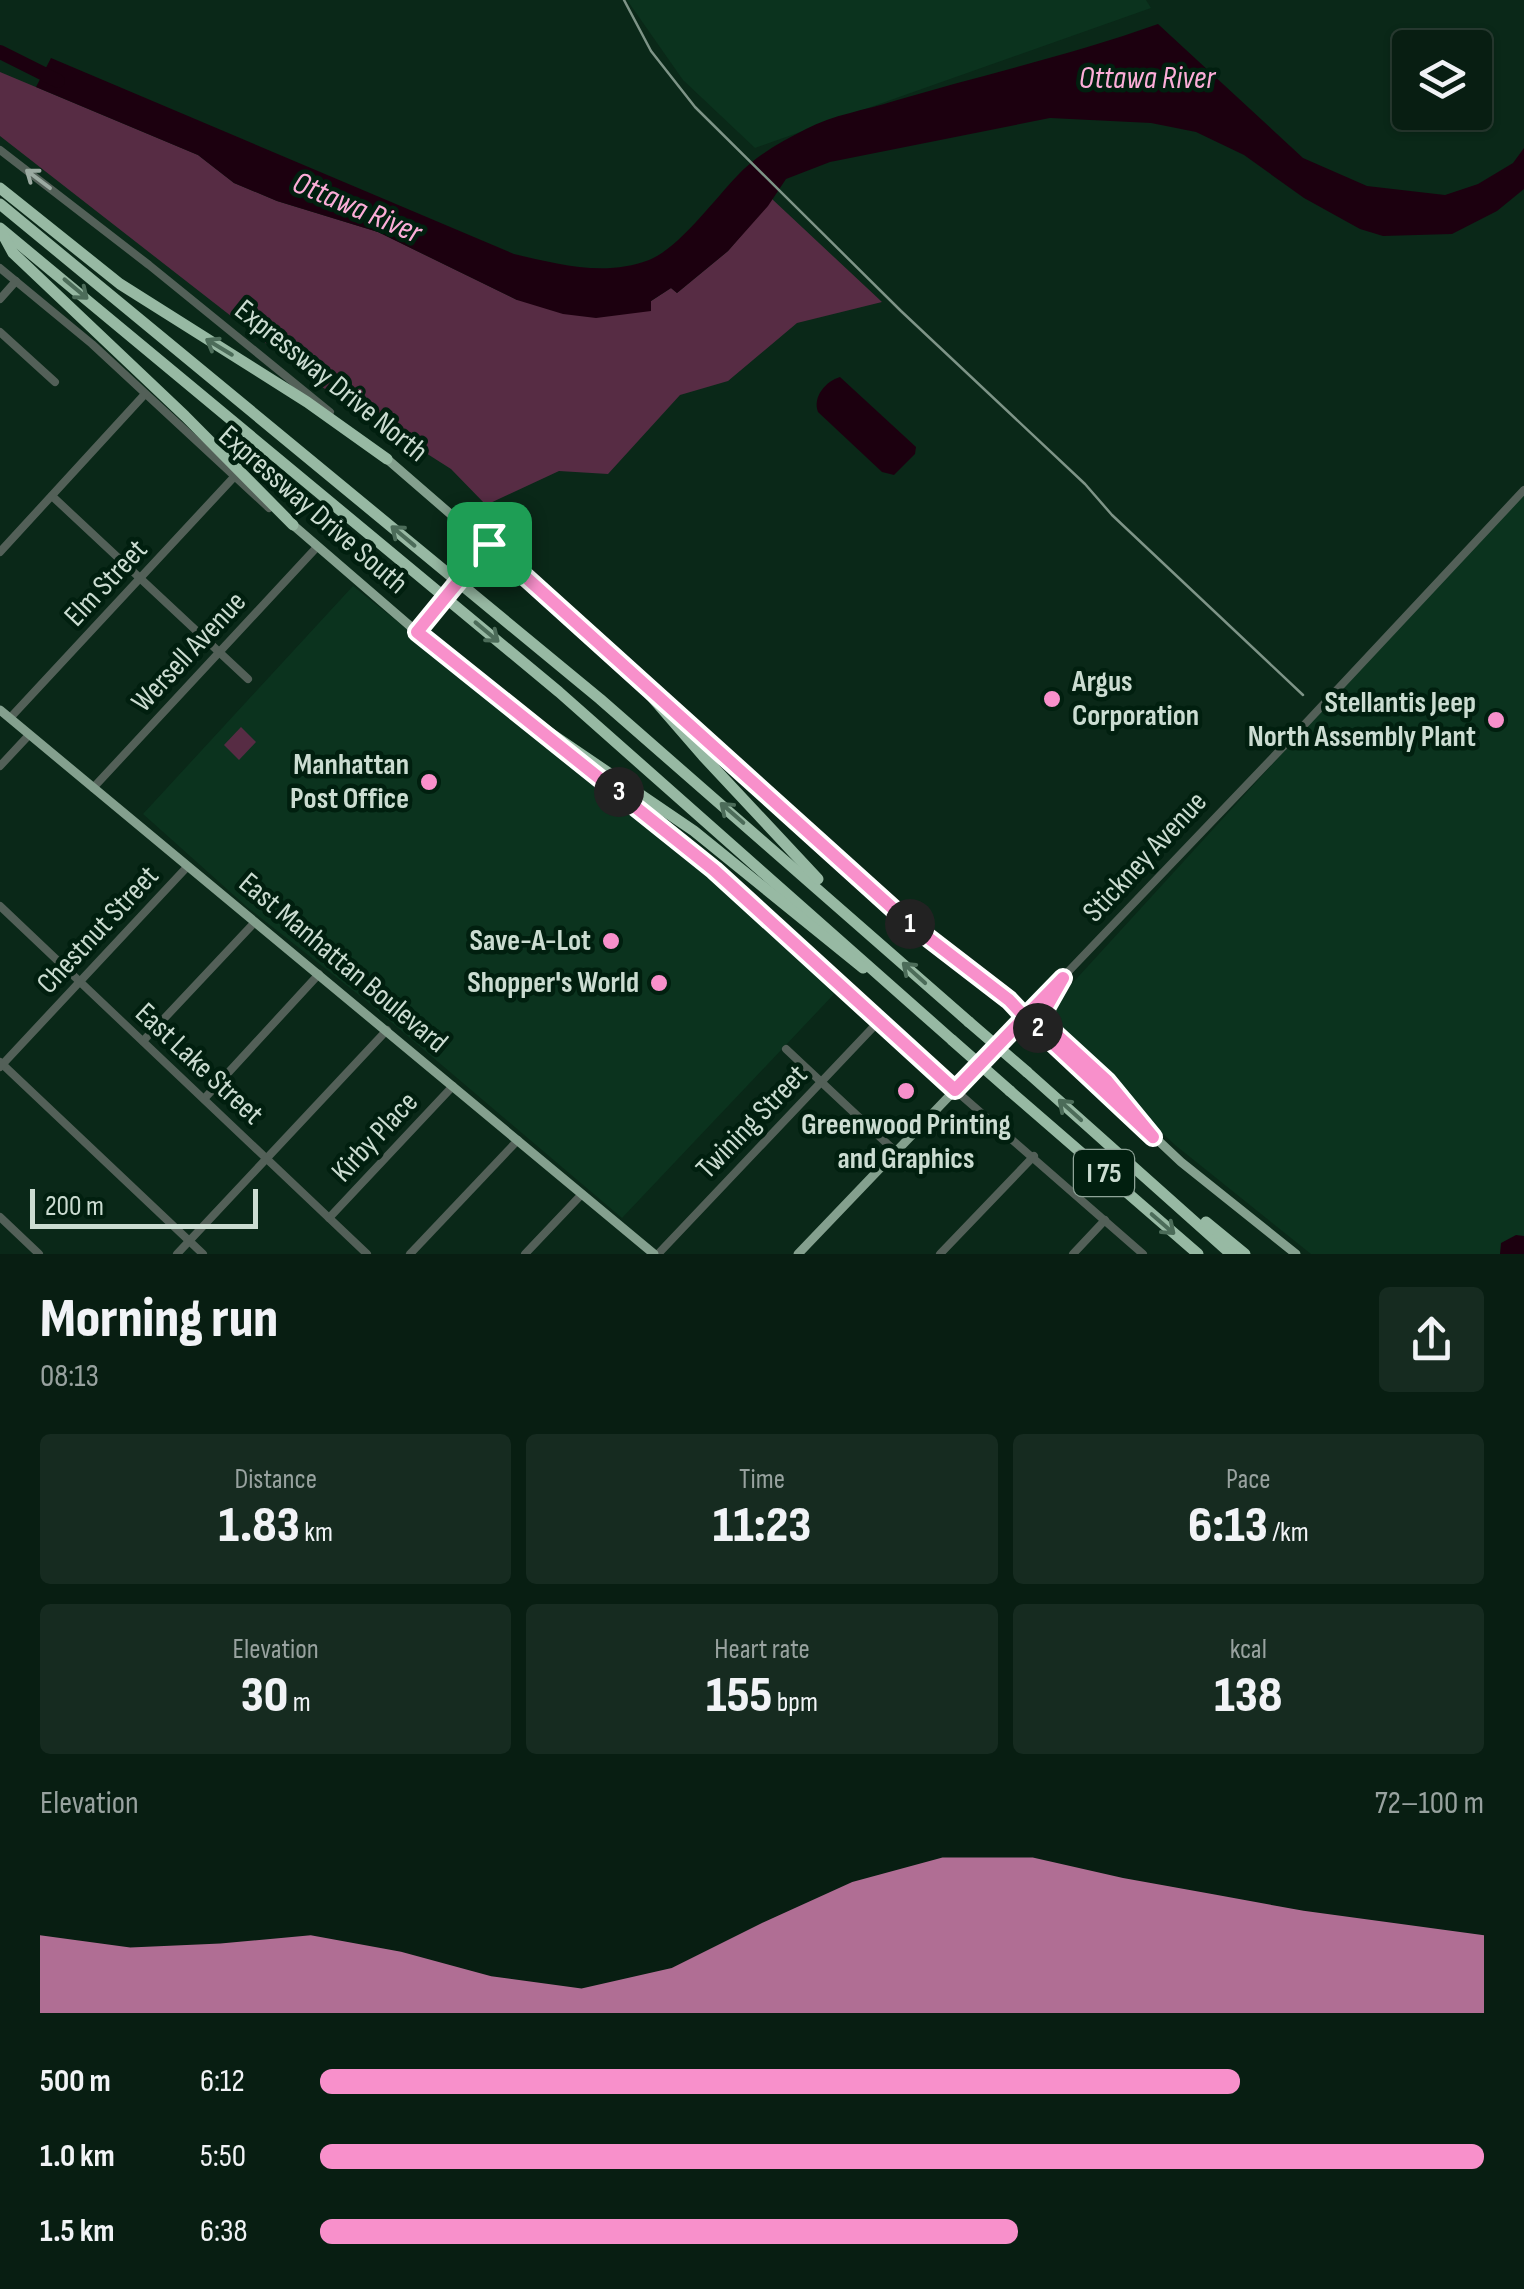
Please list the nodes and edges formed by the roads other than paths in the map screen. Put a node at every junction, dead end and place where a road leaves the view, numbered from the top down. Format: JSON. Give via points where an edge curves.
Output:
{"nodes":[{"id":1,"x":0,"y":150,"type":"edge"},
{"id":2,"x":0,"y":188,"type":"edge"},
{"id":3,"x":0,"y":204,"type":"edge"},
{"id":4,"x":0,"y":229,"type":"edge"},
{"id":5,"x":0,"y":268,"type":"edge"},
{"id":6,"x":16,"y":281,"type":"junction"},
{"id":7,"x":0,"y":299,"type":"edge"},
{"id":8,"x":0,"y":332,"type":"edge"},
{"id":9,"x":54,"y":382,"type":"dead end"},
{"id":10,"x":145,"y":394,"type":"junction"},
{"id":11,"x":387,"y":459,"type":"junction"},
{"id":12,"x":234,"y":477,"type":"junction"},
{"id":13,"x":1524,"y":490,"type":"edge"},
{"id":14,"x":52,"y":496,"type":"junction"},
{"id":15,"x":293,"y":525,"type":"junction"},
{"id":16,"x":489,"y":544,"type":"junction"},
{"id":17,"x":317,"y":547,"type":"junction"},
{"id":18,"x":0,"y":552,"type":"edge"},
{"id":19,"x":140,"y":579,"type":"junction"},
{"id":20,"x":417,"y":632,"type":"junction"},
{"id":21,"x":220,"y":653,"type":"junction"},
{"id":22,"x":624,"y":664,"type":"junction"},
{"id":23,"x":248,"y":678,"type":"dead end"},
{"id":24,"x":506,"y":704,"type":"junction"},
{"id":25,"x":0,"y":710,"type":"edge"},
{"id":26,"x":10,"y":718,"type":"junction"},
{"id":27,"x":29,"y":735,"type":"junction"},
{"id":28,"x":0,"y":766,"type":"edge"},
{"id":29,"x":93,"y":788,"type":"junction"},
{"id":30,"x":188,"y":867,"type":"junction"},
{"id":31,"x":0,"y":906,"type":"edge"},
{"id":32,"x":255,"y":922,"type":"junction"},
{"id":33,"x":858,"y":923,"type":"junction"},
{"id":34,"x":320,"y":974,"type":"junction"},
{"id":35,"x":1063,"y":978,"type":"junction"},
{"id":36,"x":80,"y":982,"type":"junction"},
{"id":37,"x":1025,"y":1017,"type":"junction"},
{"id":38,"x":879,"y":1021,"type":"junction"},
{"id":39,"x":387,"y":1030,"type":"junction"},
{"id":40,"x":952,"y":1040,"type":"junction"},
{"id":41,"x":143,"y":1042,"type":"junction"},
{"id":42,"x":786,"y":1049,"type":"dead end"},
{"id":43,"x":1,"y":1064,"type":"edge"},
{"id":44,"x":821,"y":1082,"type":"junction"},
{"id":45,"x":454,"y":1086,"type":"junction"},
{"id":46,"x":955,"y":1090,"type":"junction"},
{"id":47,"x":204,"y":1099,"type":"junction"},
{"id":48,"x":1153,"y":1137,"type":"junction"},
{"id":49,"x":518,"y":1140,"type":"junction"},
{"id":50,"x":1112,"y":1148,"type":"junction"},
{"id":51,"x":896,"y":1152,"type":"junction"},
{"id":52,"x":1034,"y":1156,"type":"junction"},
{"id":53,"x":266,"y":1158,"type":"junction"},
{"id":54,"x":582,"y":1194,"type":"junction"},
{"id":55,"x":0,"y":1217,"type":"edge"},
{"id":56,"x":329,"y":1218,"type":"junction"},
{"id":57,"x":1105,"y":1220,"type":"junction"},
{"id":58,"x":189,"y":1241,"type":"junction"},
{"id":59,"x":39,"y":1254,"type":"edge"},
{"id":60,"x":177,"y":1254,"type":"edge"},
{"id":61,"x":202,"y":1254,"type":"edge"},
{"id":62,"x":367,"y":1254,"type":"edge"},
{"id":63,"x":410,"y":1254,"type":"edge"},
{"id":64,"x":525,"y":1254,"type":"edge"},
{"id":65,"x":656,"y":1254,"type":"edge"},
{"id":66,"x":798,"y":1254,"type":"edge"},
{"id":67,"x":940,"y":1254,"type":"edge"},
{"id":68,"x":1072,"y":1254,"type":"edge"},
{"id":69,"x":1143,"y":1254,"type":"edge"},
{"id":70,"x":1198,"y":1254,"type":"edge"},
{"id":71,"x":1231,"y":1254,"type":"edge"},
{"id":72,"x":1245,"y":1254,"type":"edge"},
{"id":73,"x":1296,"y":1254,"type":"edge"}],
"edges":[{"from":11,"to":1,"type":"street","name":"Expressway Drive North","one_way":true},
{"from":11,"to":2,"type":"highway","one_way":true,"via":[[120,284]]},
{"from":33,"to":3,"type":"highway","number":"I 75","one_way":true,"via":[[600,698]]},
{"from":4,"to":15,"type":"highway","via":[[14,253]]},
{"from":4,"to":40,"type":"highway","number":"I 75","one_way":true,"via":[[560,692]]},
{"from":5,"to":6,"type":"street","name":"Expressway Drive South"},
{"from":6,"to":7,"type":"street"},
{"from":6,"to":10,"type":"street","name":"Expressway Drive South"},
{"from":8,"to":9,"type":"street"},
{"from":10,"to":12,"type":"street","name":"Expressway Drive South"},
{"from":10,"to":14,"type":"street"},
{"from":11,"to":16,"type":"main road","name":"Expressway Drive North"},
{"from":12,"to":15,"type":"street","name":"Expressway Drive South"},
{"from":12,"to":19,"type":"street","name":"Elm Street"},
{"from":13,"to":35,"type":"street","name":"Stickney Avenue"},
{"from":14,"to":18,"type":"street"},
{"from":14,"to":19,"type":"street"},
{"from":15,"to":17,"type":"main road","name":"Expressway Drive South"},
{"from":16,"to":20,"type":"street","bridge":true},
{"from":16,"to":22,"type":"main road","name":"Expressway Drive North"},
{"from":17,"to":20,"type":"main road","name":"Expressway Drive South"},
{"from":17,"to":21,"type":"street","name":"Wersell Avenue"},
{"from":19,"to":21,"type":"street"},
{"from":19,"to":26,"type":"street","name":"Elm Street"},
{"from":20,"to":24,"type":"main road","name":"Expressway Drive South"},
{"from":21,"to":23,"type":"street"},
{"from":21,"to":29,"type":"street","name":"Wersell Avenue"},
{"from":22,"to":33,"type":"highway"},
{"from":22,"to":37,"type":"main road","name":"Expressway Drive North","via":[[909,923]]},
{"from":24,"to":38,"type":"main road","name":"Expressway Drive South","via":[[686,847]]},
{"from":24,"to":40,"type":"highway","via":[[718,849]]},
{"from":25,"to":26,"type":"main road","name":"East Manhattan Boulevard"},
{"from":26,"to":27,"type":"main road","name":"East Manhattan Boulevard"},
{"from":27,"to":28,"type":"street"},
{"from":27,"to":29,"type":"main road","name":"East Manhattan Boulevard"},
{"from":29,"to":30,"type":"main road","name":"East Manhattan Boulevard"},
{"from":30,"to":32,"type":"main road","name":"East Manhattan Boulevard"},
{"from":30,"to":36,"type":"street","name":"Chestnut Street"},
{"from":31,"to":36,"type":"street","name":"East Lake Street"},
{"from":32,"to":34,"type":"main road","name":"East Manhattan Boulevard"},
{"from":32,"to":41,"type":"street"},
{"from":50,"to":33,"type":"highway","number":"I 75","one_way":true,"bridge":true},
{"from":34,"to":39,"type":"main road","name":"East Manhattan Boulevard"},
{"from":34,"to":47,"type":"street"},
{"from":35,"to":37,"type":"street","name":"Stickney Avenue"},
{"from":35,"to":48,"type":"street","via":[[1046,1008],[1047,1026],[1107,1081]]},
{"from":36,"to":41,"type":"street","name":"East Lake Street"},
{"from":36,"to":43,"type":"street","name":"Chestnut Street"},
{"from":37,"to":46,"type":"street","name":"Stickney Avenue"},
{"from":37,"to":48,"type":"main road","name":"Expressway Drive North"},
{"from":38,"to":44,"type":"street","name":"Twining Street"},
{"from":38,"to":46,"type":"main road","name":"Expressway Drive South"},
{"from":39,"to":45,"type":"main road","name":"East Manhattan Boulevard"},
{"from":39,"to":53,"type":"street"},
{"from":40,"to":70,"type":"highway","number":"I 75","one_way":true,"bridge":true},
{"from":41,"to":47,"type":"street","name":"East Lake Street"},
{"from":42,"to":44,"type":"street"},
{"from":43,"to":58,"type":"street"},
{"from":44,"to":51,"type":"street"},
{"from":44,"to":65,"type":"street","name":"Twining Street"},
{"from":45,"to":49,"type":"main road","name":"East Manhattan Boulevard"},
{"from":45,"to":56,"type":"street","name":"Kirby Place"},
{"from":46,"to":51,"type":"main road","name":"Stickney Avenue"},
{"from":46,"to":52,"type":"street","name":"Expressway Drive South"},
{"from":47,"to":53,"type":"street","name":"East Lake Street"},
{"from":48,"to":73,"type":"main road","name":"Expressway Drive North"},
{"from":49,"to":54,"type":"main road","name":"East Manhattan Boulevard"},
{"from":49,"to":63,"type":"street"},
{"from":50,"to":71,"type":"highway","number":"I 75"},
{"from":50,"to":72,"type":"highway"},
{"from":51,"to":66,"type":"main road","name":"Stickney Avenue"},
{"from":52,"to":57,"type":"street","name":"Expressway Drive South"},
{"from":52,"to":67,"type":"street"},
{"from":53,"to":56,"type":"street","name":"East Lake Street"},
{"from":53,"to":58,"type":"street"},
{"from":54,"to":64,"type":"street"},
{"from":54,"to":65,"type":"main road","name":"East Manhattan Boulevard"},
{"from":55,"to":59,"type":"street"},
{"from":56,"to":62,"type":"street","name":"East Lake Street"},
{"from":57,"to":68,"type":"street"},
{"from":57,"to":69,"type":"street","name":"Expressway Drive South"},
{"from":58,"to":60,"type":"street"},
{"from":58,"to":61,"type":"street"}]}
